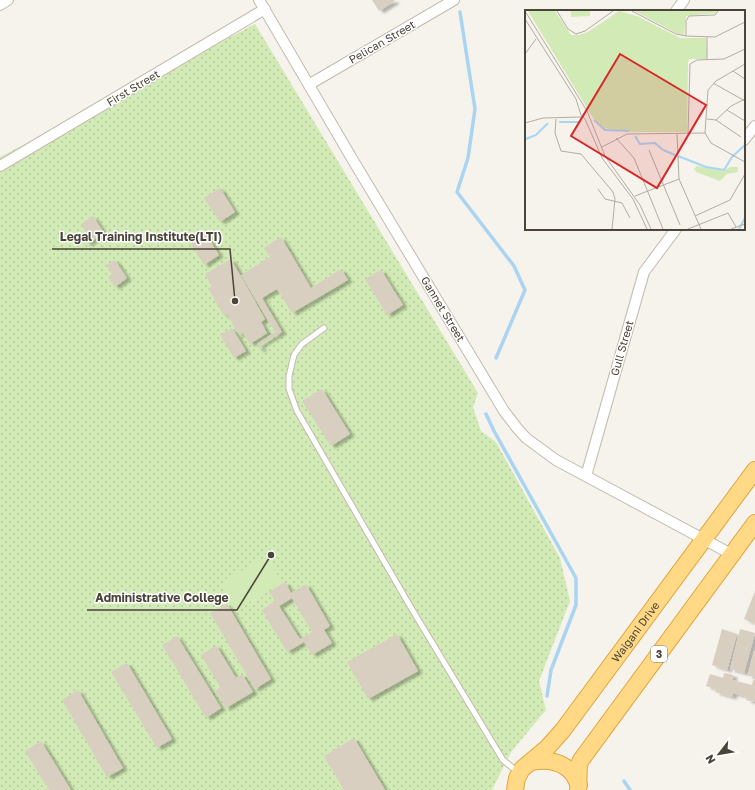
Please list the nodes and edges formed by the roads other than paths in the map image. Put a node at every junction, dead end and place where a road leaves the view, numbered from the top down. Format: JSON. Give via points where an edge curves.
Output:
{"nodes":[{"id":1,"x":8,"y":0,"type":"edge"},
{"id":2,"x":259,"y":0,"type":"edge"},
{"id":3,"x":454,"y":0,"type":"edge"},
{"id":4,"x":684,"y":0,"type":"edge"},
{"id":5,"x":0,"y":5,"type":"edge"},
{"id":6,"x":265,"y":9,"type":"junction"},
{"id":7,"x":677,"y":10,"type":"edge"},
{"id":8,"x":310,"y":84,"type":"junction"},
{"id":9,"x":755,"y":126,"type":"edge"},
{"id":10,"x":745,"y":139,"type":"edge"},
{"id":11,"x":0,"y":166,"type":"edge"},
{"id":12,"x":675,"y":230,"type":"edge"},
{"id":13,"x":324,"y":328,"type":"dead end"},
{"id":14,"x":755,"y":470,"type":"edge"},
{"id":15,"x":586,"y":476,"type":"junction"},
{"id":16,"x":755,"y":524,"type":"edge"},
{"id":17,"x":705,"y":539,"type":"junction"},
{"id":18,"x":733,"y":555,"type":"junction"},
{"id":19,"x":532,"y":762,"type":"junction"},
{"id":20,"x":520,"y":773,"type":"junction"},
{"id":21,"x":579,"y":788,"type":"edge"},
{"id":22,"x":515,"y":790,"type":"edge"}],
"edges":[{"from":1,"to":5,"type":"street"},
{"from":2,"to":6,"type":"street","name":"Gannet Street"},
{"from":3,"to":8,"type":"street","name":"Pelican Street"},
{"from":4,"to":7,"type":"street"},
{"from":6,"to":8,"type":"street","name":"Gannet Street"},
{"from":6,"to":11,"type":"street","name":"First Street"},
{"from":8,"to":15,"type":"street","name":"Gannet Street","via":[[354,162],[511,421],[526,438],[546,453]]},
{"from":9,"to":10,"type":"street"},
{"from":12,"to":15,"type":"street","name":"Gull Street","via":[[644,272]]},
{"from":13,"to":20,"type":"lane","via":[[302,344],[294,355],[289,389],[297,411],[503,760]]},
{"from":14,"to":17,"type":"highway","name":"Waigani Drive"},
{"from":15,"to":17,"type":"street","name":"Gannet Street"},
{"from":16,"to":18,"type":"highway","number":"3"},
{"from":17,"to":18,"type":"street","name":"Gannet Street"},
{"from":17,"to":19,"type":"highway","name":"Waigani Drive","via":[[563,730]]},
{"from":18,"to":21,"type":"highway","number":"3","via":[[581,760]]},
{"from":19,"to":20,"type":"highway","name":"Waigani Drive"},
{"from":19,"to":21,"type":"highway","via":[[543,759],[560,764],[573,775]]},
{"from":20,"to":22,"type":"highway"}]}
